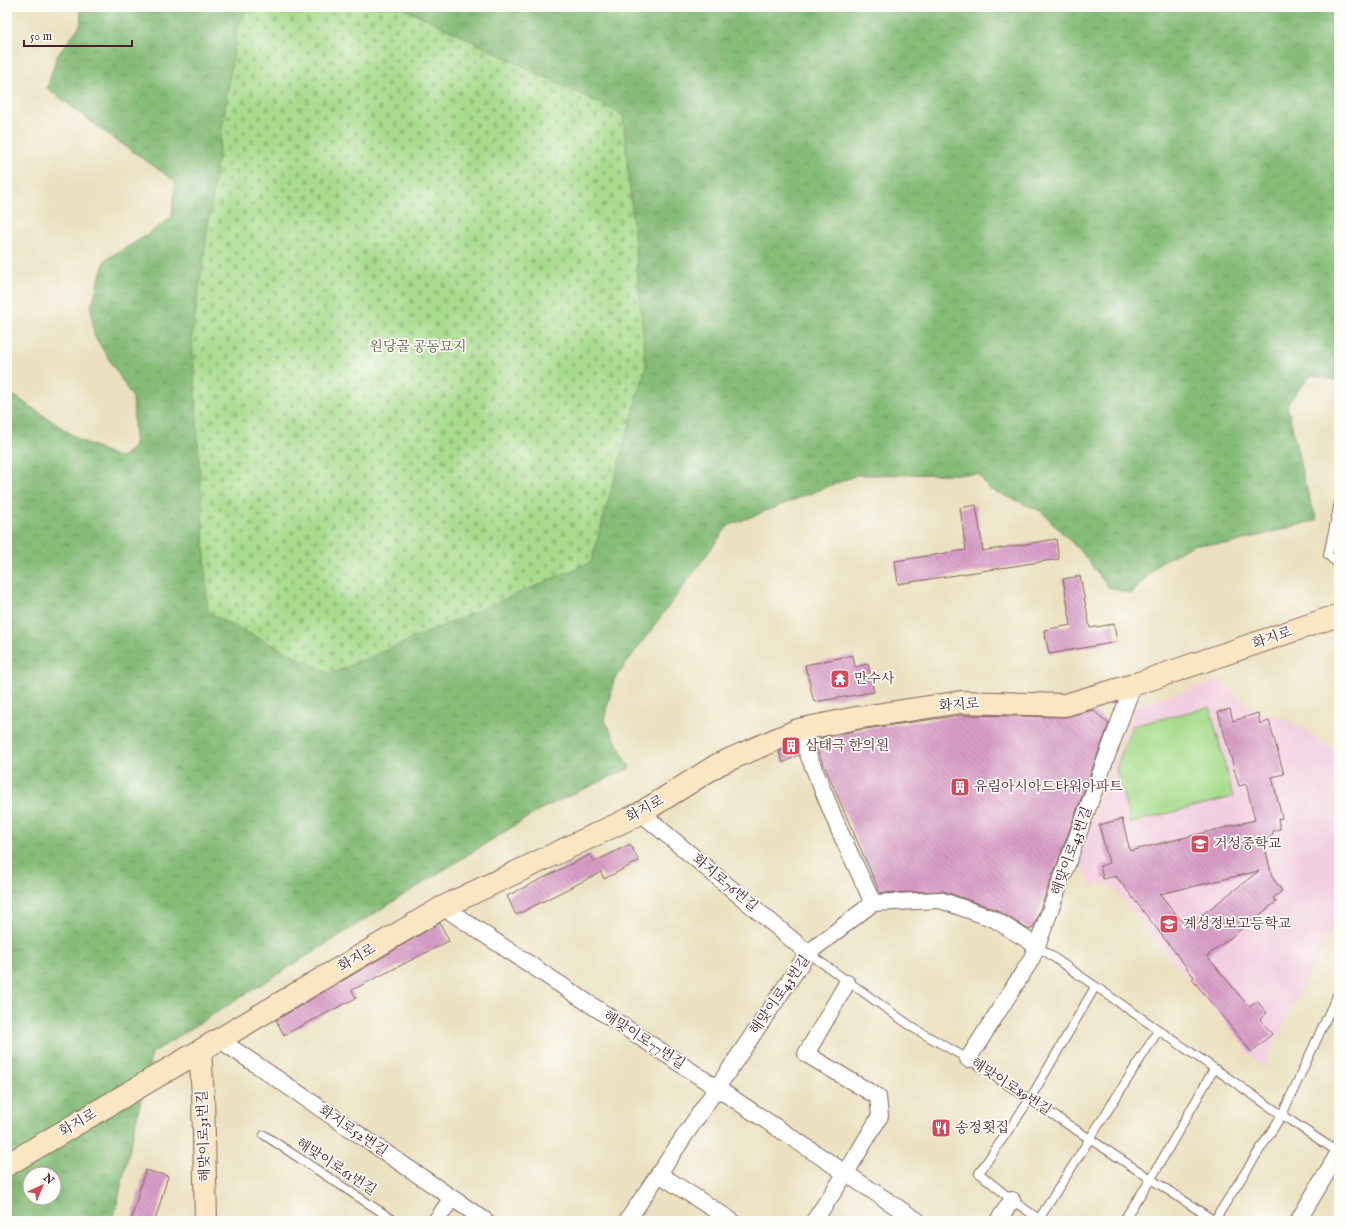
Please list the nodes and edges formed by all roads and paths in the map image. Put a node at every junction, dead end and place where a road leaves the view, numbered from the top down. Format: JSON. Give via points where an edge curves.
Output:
{"nodes":[{"id":1,"x":1339,"y":503,"type":"edge"},
{"id":2,"x":1339,"y":565,"type":"edge"},
{"id":3,"x":1339,"y":615,"type":"edge"},
{"id":4,"x":1133,"y":685,"type":"junction"},
{"id":5,"x":798,"y":730,"type":"junction"},
{"id":6,"x":641,"y":813,"type":"junction"},
{"id":7,"x":873,"y":904,"type":"junction"},
{"id":8,"x":443,"y":907,"type":"junction"},
{"id":9,"x":1036,"y":946,"type":"junction"},
{"id":10,"x":808,"y":953,"type":"junction"},
{"id":11,"x":847,"y":983,"type":"junction"},
{"id":12,"x":1095,"y":987,"type":"junction"},
{"id":13,"x":1339,"y":991,"type":"edge"},
{"id":14,"x":1158,"y":1031,"type":"junction"},
{"id":15,"x":220,"y":1040,"type":"junction"},
{"id":16,"x":200,"y":1051,"type":"junction"},
{"id":17,"x":968,"y":1059,"type":"junction"},
{"id":18,"x":1214,"y":1069,"type":"junction"},
{"id":19,"x":717,"y":1088,"type":"junction"},
{"id":20,"x":1030,"y":1099,"type":"junction"},
{"id":21,"x":1282,"y":1115,"type":"junction"},
{"id":22,"x":264,"y":1135,"type":"dead end"},
{"id":23,"x":1090,"y":1139,"type":"junction"},
{"id":24,"x":1339,"y":1152,"type":"edge"},
{"id":25,"x":7,"y":1165,"type":"edge"},
{"id":26,"x":846,"y":1173,"type":"junction"},
{"id":27,"x":659,"y":1174,"type":"junction"},
{"id":28,"x":1151,"y":1179,"type":"junction"},
{"id":29,"x":452,"y":1198,"type":"junction"},
{"id":30,"x":1012,"y":1200,"type":"junction"},
{"id":31,"x":725,"y":1219,"type":"edge"},
{"id":32,"x":1040,"y":1220,"type":"edge"},
{"id":33,"x":206,"y":1221,"type":"edge"},
{"id":34,"x":395,"y":1221,"type":"edge"},
{"id":35,"x":436,"y":1221,"type":"edge"},
{"id":36,"x":486,"y":1221,"type":"edge"},
{"id":37,"x":627,"y":1221,"type":"edge"},
{"id":38,"x":814,"y":1221,"type":"edge"},
{"id":39,"x":918,"y":1221,"type":"edge"},
{"id":40,"x":998,"y":1221,"type":"edge"},
{"id":41,"x":1123,"y":1221,"type":"edge"},
{"id":42,"x":1215,"y":1221,"type":"edge"},
{"id":43,"x":1298,"y":1221,"type":"edge"}],
"edges":[{"from":1,"to":2,"type":"lane","via":[[1328,555]]},
{"from":3,"to":4,"type":"street","name":"화지로"},
{"from":4,"to":5,"type":"street","name":"화지로","via":[[1065,705],[961,702],[856,718]]},
{"from":4,"to":9,"type":"street","name":"해맞이로43번길"},
{"from":5,"to":6,"type":"street","name":"화지로","via":[[719,764]]},
{"from":5,"to":7,"type":"street"},
{"from":6,"to":8,"type":"street","name":"화지로"},
{"from":6,"to":10,"type":"street","name":"화지로76번길"},
{"from":7,"to":9,"type":"street","via":[[940,900],[994,919]]},
{"from":7,"to":10,"type":"street","name":"해맞이로43번길"},
{"from":8,"to":15,"type":"street","name":"화지로"},
{"from":8,"to":19,"type":"street","name":"해맞이로77번길"},
{"from":9,"to":12,"type":"lane"},
{"from":9,"to":17,"type":"street","name":"해맞이로43번길","via":[[1031,960]]},
{"from":10,"to":11,"type":"lane","name":"해맞이로89번길"},
{"from":10,"to":19,"type":"street","name":"해맞이로43번길"},
{"from":11,"to":17,"type":"lane","name":"해맞이로89번길","via":[[915,1029]]},
{"from":11,"to":26,"type":"street","via":[[806,1054],[878,1097],[880,1116]]},
{"from":12,"to":14,"type":"lane"},
{"from":12,"to":20,"type":"lane"},
{"from":13,"to":21,"type":"lane"},
{"from":14,"to":18,"type":"lane"},
{"from":14,"to":23,"type":"lane"},
{"from":15,"to":16,"type":"street","name":"화지로"},
{"from":15,"to":29,"type":"street","name":"화지로52번길"},
{"from":16,"to":25,"type":"street","name":"화지로"},
{"from":16,"to":33,"type":"street","name":"해맞이로31번길"},
{"from":17,"to":20,"type":"lane","name":"해맞이로89번길"},
{"from":18,"to":21,"type":"lane"},
{"from":18,"to":28,"type":"lane"},
{"from":19,"to":26,"type":"street","name":"해맞이로77번길"},
{"from":19,"to":27,"type":"street","name":"해맞이로43번길"},
{"from":20,"to":23,"type":"lane","name":"해맞이로89번길"},
{"from":20,"to":30,"type":"lane","via":[[980,1173]]},
{"from":21,"to":24,"type":"lane"},
{"from":21,"to":42,"type":"lane"},
{"from":22,"to":34,"type":"lane","name":"해맞이로61번길"},
{"from":23,"to":28,"type":"lane","name":"해맞이로89번길"},
{"from":23,"to":32,"type":"lane"},
{"from":24,"to":43,"type":"street"},
{"from":26,"to":38,"type":"street"},
{"from":26,"to":39,"type":"street","name":"해맞이로77번길"},
{"from":27,"to":31,"type":"street"},
{"from":27,"to":37,"type":"street","name":"해맞이로43번길"},
{"from":28,"to":41,"type":"lane"},
{"from":28,"to":42,"type":"lane","name":"해맞이로89번길"},
{"from":29,"to":35,"type":"street"},
{"from":29,"to":36,"type":"street","name":"화지로52번길"},
{"from":30,"to":32,"type":"lane"},
{"from":30,"to":40,"type":"street"}]}
